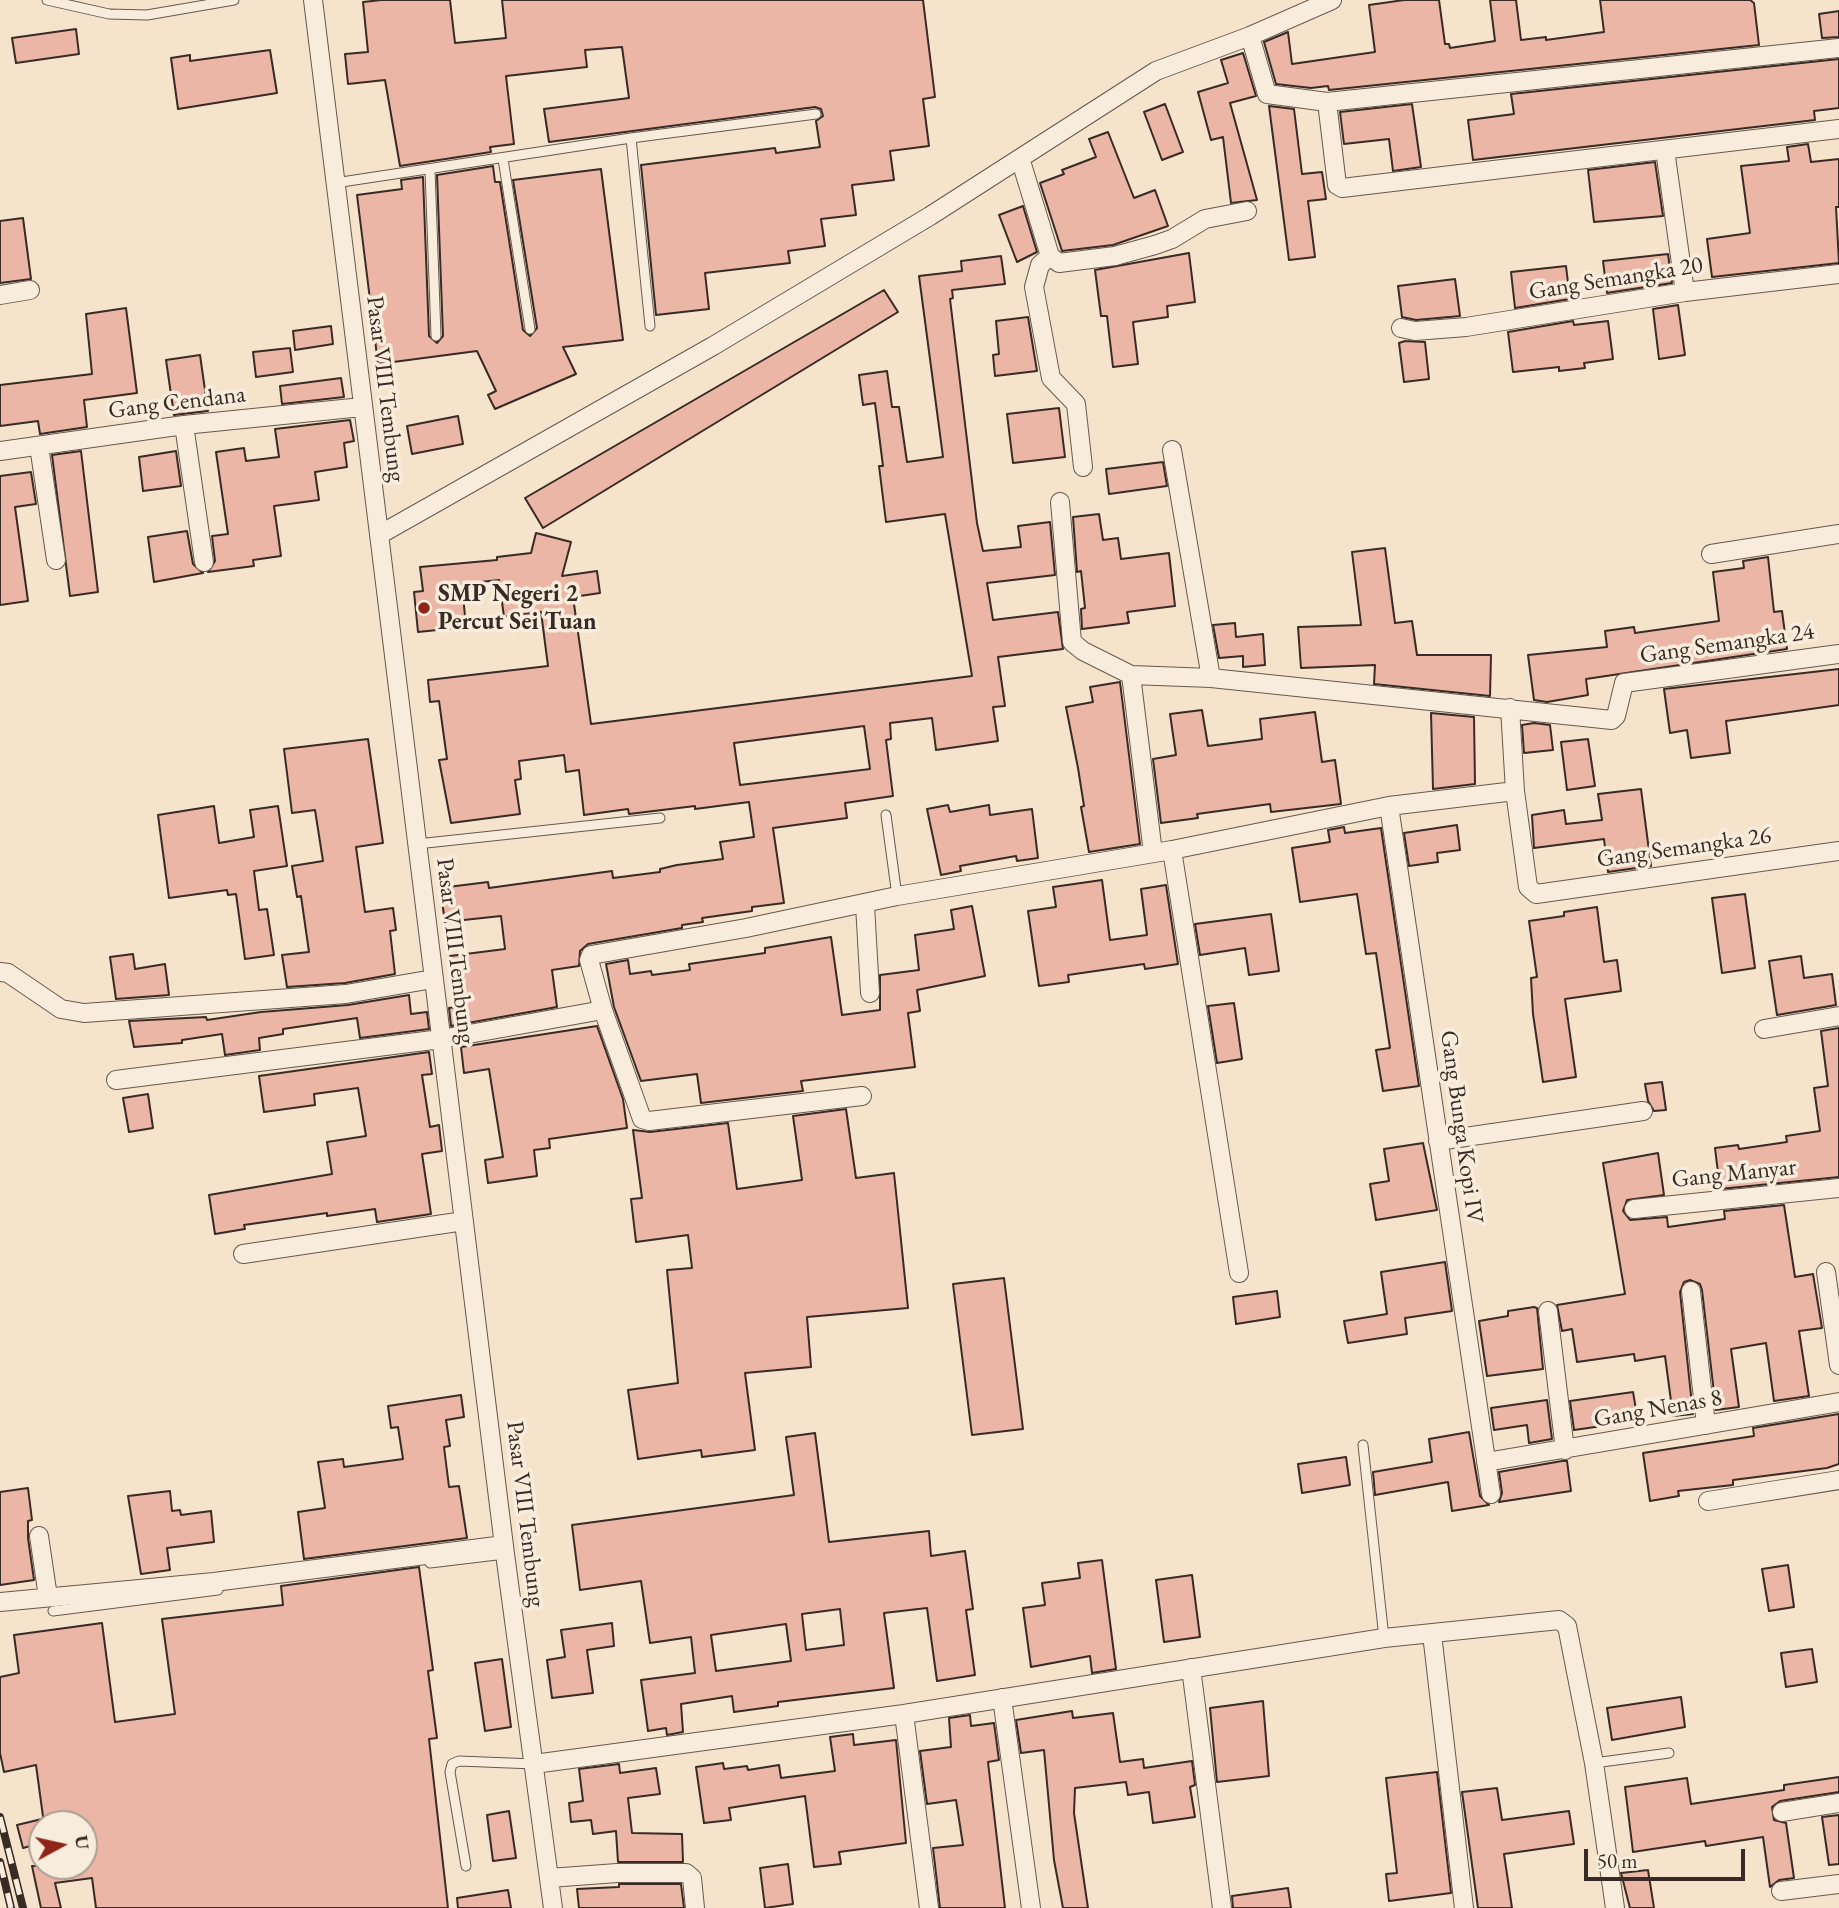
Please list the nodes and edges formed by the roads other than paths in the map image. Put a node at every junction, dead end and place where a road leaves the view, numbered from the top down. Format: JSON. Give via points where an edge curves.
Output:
{"nodes":[{"id":1,"x":47,"y":0,"type":"edge"},
{"id":2,"x":234,"y":0,"type":"edge"},
{"id":3,"x":313,"y":0,"type":"edge"},
{"id":4,"x":1332,"y":0,"type":"edge"},
{"id":5,"x":1250,"y":36,"type":"junction"},
{"id":6,"x":1839,"y":48,"type":"edge"},
{"id":7,"x":1327,"y":102,"type":"junction"},
{"id":8,"x":816,"y":114,"type":"dead end"},
{"id":9,"x":1839,"y":129,"type":"edge"},
{"id":10,"x":631,"y":138,"type":"junction"},
{"id":11,"x":1665,"y":150,"type":"junction"},
{"id":12,"x":1020,"y":158,"type":"junction"},
{"id":13,"x":503,"y":159,"type":"junction"},
{"id":14,"x":430,"y":170,"type":"junction"},
{"id":15,"x":335,"y":183,"type":"junction"},
{"id":16,"x":1247,"y":211,"type":"dead end"},
{"id":17,"x":1050,"y":256,"type":"junction"},
{"id":18,"x":1839,"y":274,"type":"edge"},
{"id":19,"x":30,"y":290,"type":"dead end"},
{"id":20,"x":1685,"y":292,"type":"junction"},
{"id":21,"x":0,"y":295,"type":"edge"},
{"id":22,"x":650,"y":326,"type":"dead end"},
{"id":23,"x":1401,"y":328,"type":"dead end"},
{"id":24,"x":530,"y":329,"type":"dead end"},
{"id":25,"x":436,"y":336,"type":"dead end"},
{"id":26,"x":362,"y":407,"type":"junction"},
{"id":27,"x":184,"y":425,"type":"junction"},
{"id":28,"x":38,"y":446,"type":"junction"},
{"id":29,"x":1172,"y":450,"type":"dead end"},
{"id":30,"x":0,"y":451,"type":"edge"},
{"id":31,"x":1083,"y":467,"type":"dead end"},
{"id":32,"x":1060,"y":502,"type":"dead end"},
{"id":33,"x":378,"y":528,"type":"junction"},
{"id":34,"x":1839,"y":534,"type":"edge"},
{"id":35,"x":1711,"y":554,"type":"dead end"},
{"id":36,"x":56,"y":560,"type":"dead end"},
{"id":37,"x":204,"y":562,"type":"dead end"},
{"id":38,"x":1839,"y":654,"type":"edge"},
{"id":39,"x":1131,"y":675,"type":"junction"},
{"id":40,"x":1211,"y":678,"type":"junction"},
{"id":41,"x":1510,"y":708,"type":"junction"},
{"id":42,"x":1516,"y":791,"type":"junction"},
{"id":43,"x":1389,"y":806,"type":"junction"},
{"id":44,"x":886,"y":815,"type":"dead end"},
{"id":45,"x":660,"y":818,"type":"dead end"},
{"id":46,"x":416,"y":844,"type":"junction"},
{"id":47,"x":1172,"y":850,"type":"junction"},
{"id":48,"x":1839,"y":851,"type":"edge"},
{"id":49,"x":1153,"y":853,"type":"junction"},
{"id":50,"x":897,"y":896,"type":"junction"},
{"id":51,"x":865,"y":905,"type":"junction"},
{"id":52,"x":0,"y":972,"type":"edge"},
{"id":53,"x":433,"y":979,"type":"junction"},
{"id":54,"x":870,"y":993,"type":"dead end"},
{"id":55,"x":603,"y":1010,"type":"junction"},
{"id":56,"x":1839,"y":1016,"type":"edge"},
{"id":57,"x":1764,"y":1029,"type":"dead end"},
{"id":58,"x":441,"y":1039,"type":"junction"},
{"id":59,"x":116,"y":1080,"type":"dead end"},
{"id":60,"x":862,"y":1096,"type":"dead end"},
{"id":61,"x":1643,"y":1111,"type":"dead end"},
{"id":62,"x":1438,"y":1141,"type":"junction"},
{"id":63,"x":1839,"y":1188,"type":"edge"},
{"id":64,"x":1634,"y":1209,"type":"dead end"},
{"id":65,"x":464,"y":1221,"type":"junction"},
{"id":66,"x":243,"y":1254,"type":"dead end"},
{"id":67,"x":1826,"y":1272,"type":"dead end"},
{"id":68,"x":1239,"y":1273,"type":"dead end"},
{"id":69,"x":1691,"y":1291,"type":"dead end"},
{"id":70,"x":1548,"y":1311,"type":"dead end"},
{"id":71,"x":1839,"y":1365,"type":"edge"},
{"id":72,"x":1839,"y":1402,"type":"edge"},
{"id":73,"x":1706,"y":1425,"type":"junction"},
{"id":74,"x":1363,"y":1445,"type":"dead end"},
{"id":75,"x":1565,"y":1450,"type":"junction"},
{"id":76,"x":1486,"y":1459,"type":"junction"},
{"id":77,"x":1839,"y":1480,"type":"edge"},
{"id":78,"x":1491,"y":1494,"type":"dead end"},
{"id":79,"x":1707,"y":1501,"type":"dead end"},
{"id":80,"x":39,"y":1536,"type":"dead end"},
{"id":81,"x":504,"y":1549,"type":"junction"},
{"id":82,"x":0,"y":1602,"type":"edge"},
{"id":83,"x":50,"y":1604,"type":"junction"},
{"id":84,"x":1432,"y":1634,"type":"junction"},
{"id":85,"x":1384,"y":1638,"type":"junction"},
{"id":86,"x":1191,"y":1668,"type":"junction"},
{"id":87,"x":1002,"y":1698,"type":"junction"},
{"id":88,"x":904,"y":1714,"type":"junction"},
{"id":89,"x":1669,"y":1753,"type":"dead end"},
{"id":90,"x":1594,"y":1763,"type":"junction"},
{"id":91,"x":534,"y":1764,"type":"junction"},
{"id":92,"x":1839,"y":1803,"type":"edge"},
{"id":93,"x":1782,"y":1812,"type":"dead end"},
{"id":94,"x":466,"y":1866,"type":"dead end"},
{"id":95,"x":549,"y":1878,"type":"junction"},
{"id":96,"x":1839,"y":1884,"type":"edge"},
{"id":97,"x":1781,"y":1891,"type":"dead end"},
{"id":98,"x":553,"y":1908,"type":"edge"},
{"id":99,"x":695,"y":1908,"type":"edge"},
{"id":100,"x":929,"y":1908,"type":"edge"},
{"id":101,"x":1031,"y":1908,"type":"edge"},
{"id":102,"x":1222,"y":1908,"type":"edge"},
{"id":103,"x":1464,"y":1908,"type":"edge"},
{"id":104,"x":1615,"y":1908,"type":"edge"}],
"edges":[{"from":1,"to":2,"type":"lane","via":[[109,15],[147,15]]},
{"from":3,"to":15,"type":"street","name":"Pasar VIII Tembung"},
{"from":4,"to":5,"type":"street"},
{"from":5,"to":7,"type":"street","via":[[1267,94]]},
{"from":5,"to":12,"type":"street","via":[[1156,71]]},
{"from":6,"to":7,"type":"street"},
{"from":7,"to":11,"type":"street","via":[[1337,185],[1342,188]]},
{"from":8,"to":10,"type":"lane"},
{"from":9,"to":11,"type":"street"},
{"from":10,"to":13,"type":"lane"},
{"from":10,"to":22,"type":"lane"},
{"from":11,"to":20,"type":"street"},
{"from":12,"to":17,"type":"street"},
{"from":12,"to":33,"type":"street","via":[[713,346]]},
{"from":13,"to":14,"type":"lane"},
{"from":13,"to":24,"type":"lane"},
{"from":14,"to":15,"type":"lane"},
{"from":14,"to":25,"type":"lane"},
{"from":15,"to":26,"type":"street","name":"Pasar VIII Tembung"},
{"from":16,"to":17,"type":"street","via":[[1205,219],[1172,239],[1115,256],[1059,263]]},
{"from":17,"to":31,"type":"street","via":[[1040,265],[1034,287],[1051,377],[1076,404]]},
{"from":18,"to":20,"type":"street","name":"Gang Semangka 20"},
{"from":19,"to":21,"type":"street"},
{"from":20,"to":23,"type":"street","name":"Gang Semangka 20","via":[[1466,327]]},
{"from":26,"to":27,"type":"street","name":"Gang Cendana"},
{"from":26,"to":33,"type":"street","name":"Pasar VIII Tembung"},
{"from":27,"to":28,"type":"street","name":"Gang Cendana"},
{"from":27,"to":37,"type":"street"},
{"from":28,"to":30,"type":"street","name":"Gang Cendana"},
{"from":28,"to":36,"type":"street"},
{"from":29,"to":40,"type":"street"},
{"from":32,"to":39,"type":"street","via":[[1072,642]]},
{"from":33,"to":46,"type":"street","name":"Pasar VIII Tembung"},
{"from":34,"to":35,"type":"street"},
{"from":38,"to":41,"type":"street","name":"Gang Semangka 24","via":[[1623,684],[1614,720]]},
{"from":39,"to":40,"type":"street"},
{"from":39,"to":49,"type":"street"},
{"from":40,"to":41,"type":"street"},
{"from":41,"to":42,"type":"street"},
{"from":42,"to":43,"type":"street"},
{"from":42,"to":48,"type":"street","name":"Gang Semangka 26","via":[[1528,887],[1536,894]]},
{"from":43,"to":47,"type":"street"},
{"from":43,"to":62,"type":"street","name":"Gang Bunga Kopi IV"},
{"from":44,"to":50,"type":"lane"},
{"from":45,"to":46,"type":"lane"},
{"from":46,"to":53,"type":"street","name":"Pasar VIII Tembung"},
{"from":47,"to":49,"type":"street"},
{"from":47,"to":68,"type":"street"},
{"from":49,"to":50,"type":"street"},
{"from":50,"to":51,"type":"street"},
{"from":51,"to":54,"type":"street"},
{"from":51,"to":55,"type":"street","via":[[594,953],[589,960]]},
{"from":52,"to":53,"type":"street","via":[[61,1009],[84,1013],[346,994]]},
{"from":53,"to":58,"type":"street","name":"Pasar VIII Tembung"},
{"from":55,"to":58,"type":"street"},
{"from":55,"to":60,"type":"street","via":[[638,1114],[649,1121]]},
{"from":56,"to":57,"type":"street"},
{"from":58,"to":59,"type":"street"},
{"from":58,"to":65,"type":"street","name":"Pasar VIII Tembung"},
{"from":61,"to":62,"type":"street"},
{"from":62,"to":76,"type":"street","name":"Gang Bunga Kopi IV"},
{"from":63,"to":64,"type":"street","name":"Gang Manyar"},
{"from":65,"to":66,"type":"street"},
{"from":65,"to":81,"type":"street","name":"Pasar VIII Tembung"},
{"from":67,"to":71,"type":"street"},
{"from":69,"to":73,"type":"street"},
{"from":70,"to":75,"type":"street"},
{"from":72,"to":73,"type":"street","name":"Gang Nenas 8"},
{"from":73,"to":75,"type":"street","name":"Gang Nenas 8"},
{"from":74,"to":85,"type":"lane"},
{"from":75,"to":76,"type":"street","name":"Gang Nenas 8"},
{"from":76,"to":78,"type":"street","name":"Gang Bunga Kopi IV"},
{"from":77,"to":79,"type":"street"},
{"from":80,"to":83,"type":"street"},
{"from":81,"to":83,"type":"street"},
{"from":81,"to":91,"type":"street","name":"Pasar VIII Tembung"},
{"from":82,"to":83,"type":"street"},
{"from":84,"to":85,"type":"street"},
{"from":84,"to":90,"type":"street","via":[[1564,1622]]},
{"from":84,"to":103,"type":"street"},
{"from":85,"to":86,"type":"street"},
{"from":86,"to":87,"type":"street"},
{"from":86,"to":102,"type":"street"},
{"from":87,"to":88,"type":"street"},
{"from":87,"to":101,"type":"street"},
{"from":88,"to":91,"type":"street"},
{"from":88,"to":100,"type":"street"},
{"from":89,"to":90,"type":"lane"},
{"from":90,"to":104,"type":"street"},
{"from":91,"to":94,"type":"lane","via":[[452,1764]]},
{"from":91,"to":95,"type":"street","name":"Pasar VIII Tembung"},
{"from":92,"to":93,"type":"street"},
{"from":95,"to":98,"type":"street","name":"Pasar VIII Tembung"},
{"from":95,"to":99,"type":"street","via":[[686,1873],[692,1878]]},
{"from":96,"to":97,"type":"street"}]}
